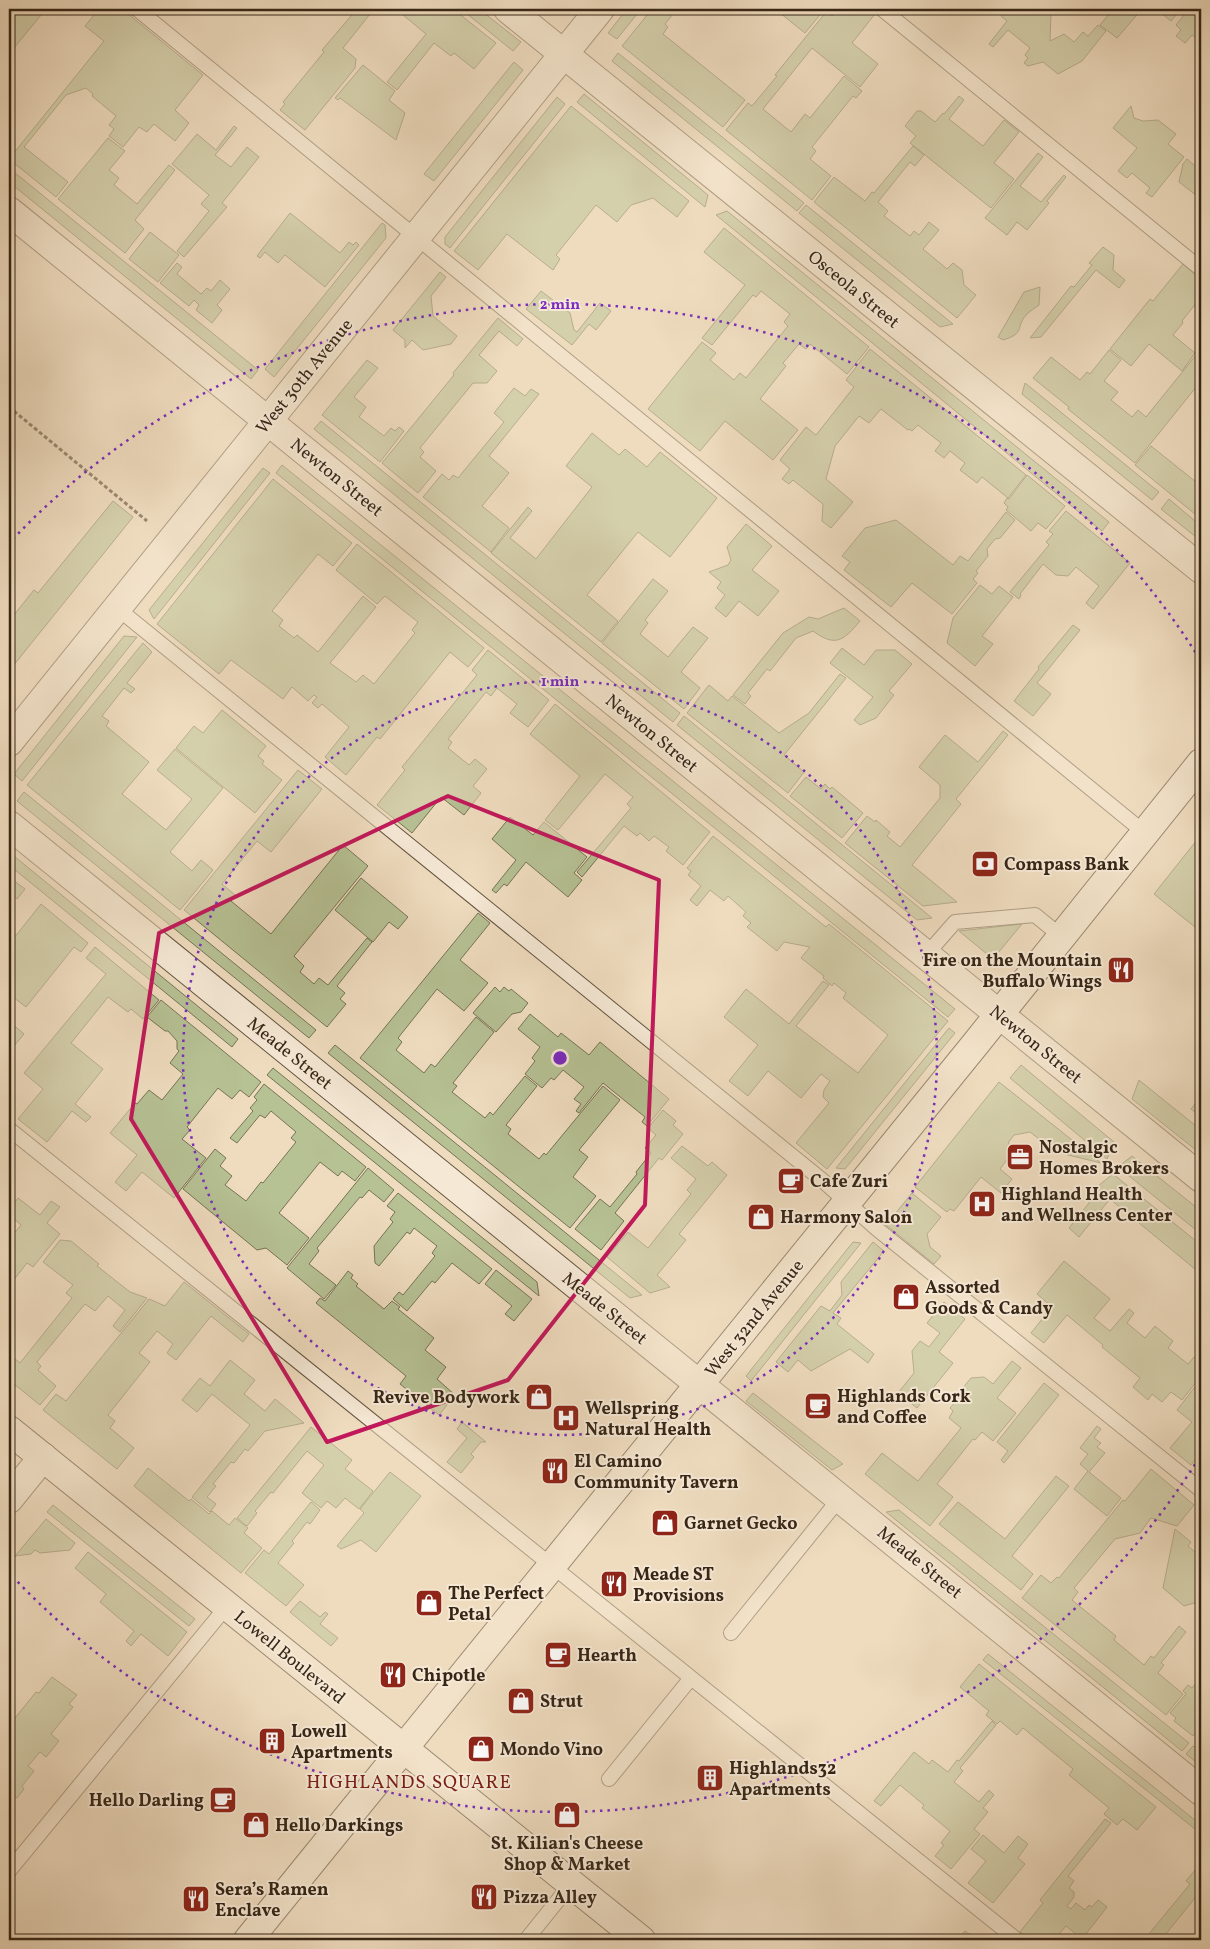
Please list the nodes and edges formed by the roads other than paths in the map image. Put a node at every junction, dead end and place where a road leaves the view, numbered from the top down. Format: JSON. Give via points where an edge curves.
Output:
{"nodes":[{"id":1,"x":137,"y":9,"type":"edge"},
{"id":2,"x":508,"y":9,"type":"edge"},
{"id":3,"x":600,"y":9,"type":"edge"},
{"id":4,"x":882,"y":9,"type":"edge"},
{"id":5,"x":563,"y":54,"type":"junction"},
{"id":6,"x":9,"y":211,"type":"edge"},
{"id":7,"x":416,"y":237,"type":"junction"},
{"id":8,"x":1201,"y":270,"type":"edge"},
{"id":9,"x":268,"y":421,"type":"junction"},
{"id":10,"x":1201,"y":569,"type":"edge"},
{"id":11,"x":117,"y":608,"type":"junction"},
{"id":12,"x":9,"y":742,"type":"edge"},
{"id":13,"x":1201,"y":764,"type":"edge"},
{"id":14,"x":9,"y":825,"type":"edge"},
{"id":15,"x":1145,"y":833,"type":"junction"},
{"id":16,"x":1062,"y":937,"type":"junction"},
{"id":17,"x":926,"y":955,"type":"junction"},
{"id":18,"x":1000,"y":1015,"type":"junction"},
{"id":19,"x":9,"y":1129,"type":"edge"},
{"id":20,"x":1201,"y":1178,"type":"edge"},
{"id":21,"x":847,"y":1202,"type":"junction"},
{"id":22,"x":700,"y":1384,"type":"junction"},
{"id":23,"x":9,"y":1430,"type":"edge"},
{"id":24,"x":43,"y":1457,"type":"junction"},
{"id":25,"x":1201,"y":1490,"type":"edge"},
{"id":26,"x":840,"y":1498,"type":"junction"},
{"id":27,"x":9,"y":1499,"type":"edge"},
{"id":28,"x":552,"y":1566,"type":"junction"},
{"id":29,"x":227,"y":1606,"type":"junction"},
{"id":30,"x":731,"y":1633,"type":"dead end"},
{"id":31,"x":690,"y":1678,"type":"junction"},
{"id":32,"x":403,"y":1749,"type":"junction"},
{"id":33,"x":609,"y":1779,"type":"dead end"},
{"id":34,"x":1201,"y":1791,"type":"edge"},
{"id":35,"x":9,"y":1871,"type":"edge"},
{"id":36,"x":571,"y":1884,"type":"junction"},
{"id":37,"x":248,"y":1940,"type":"edge"},
{"id":38,"x":526,"y":1940,"type":"edge"},
{"id":39,"x":641,"y":1940,"type":"edge"},
{"id":40,"x":1017,"y":1940,"type":"edge"}],
"edges":[{"from":1,"to":7,"type":"lane"},
{"from":2,"to":5,"type":"street","name":"Osceola Street"},
{"from":3,"to":5,"type":"street","name":"West 30th Avenue"},
{"from":4,"to":8,"type":"lane"},
{"from":5,"to":7,"type":"street","name":"West 30th Avenue"},
{"from":5,"to":10,"type":"street","name":"Osceola Street"},
{"from":6,"to":9,"type":"street","name":"Newton Street"},
{"from":7,"to":9,"type":"street","name":"West 30th Avenue"},
{"from":7,"to":15,"type":"lane"},
{"from":9,"to":11,"type":"street","name":"West 30th Avenue"},
{"from":9,"to":17,"type":"street","name":"Newton Street"},
{"from":11,"to":12,"type":"street","name":"West 30th Avenue"},
{"from":11,"to":21,"type":"lane"},
{"from":13,"to":15,"type":"street","name":"West 32nd Avenue"},
{"from":14,"to":22,"type":"street","name":"Meade Street"},
{"from":15,"to":16,"type":"street","name":"West 32nd Avenue"},
{"from":16,"to":17,"type":"lane","via":[[1035,915],[955,922]]},
{"from":16,"to":18,"type":"street","name":"West 32nd Avenue"},
{"from":17,"to":18,"type":"street","name":"Newton Street"},
{"from":18,"to":20,"type":"street","name":"Newton Street"},
{"from":18,"to":21,"type":"street","name":"West 32nd Avenue"},
{"from":19,"to":28,"type":"lane"},
{"from":21,"to":22,"type":"street","name":"West 32nd Avenue"},
{"from":21,"to":25,"type":"lane","via":[[877,1230]]},
{"from":22,"to":26,"type":"street","name":"Meade Street"},
{"from":22,"to":28,"type":"street","name":"West 32nd Avenue"},
{"from":23,"to":24,"type":"street","name":"Lowell Boulevard"},
{"from":24,"to":27,"type":"street"},
{"from":24,"to":29,"type":"street","name":"Lowell Boulevard"},
{"from":26,"to":30,"type":"lane"},
{"from":26,"to":34,"type":"street","name":"Meade Street"},
{"from":28,"to":31,"type":"lane"},
{"from":28,"to":32,"type":"street","name":"West 32nd Avenue"},
{"from":29,"to":32,"type":"street","name":"Lowell Boulevard"},
{"from":29,"to":35,"type":"lane"},
{"from":31,"to":33,"type":"lane"},
{"from":31,"to":40,"type":"lane"},
{"from":32,"to":36,"type":"street","name":"Lowell Boulevard"},
{"from":32,"to":37,"type":"street","name":"West 32nd Avenue"},
{"from":36,"to":38,"type":"lane"},
{"from":36,"to":39,"type":"street","name":"Lowell Boulevard"}]}
